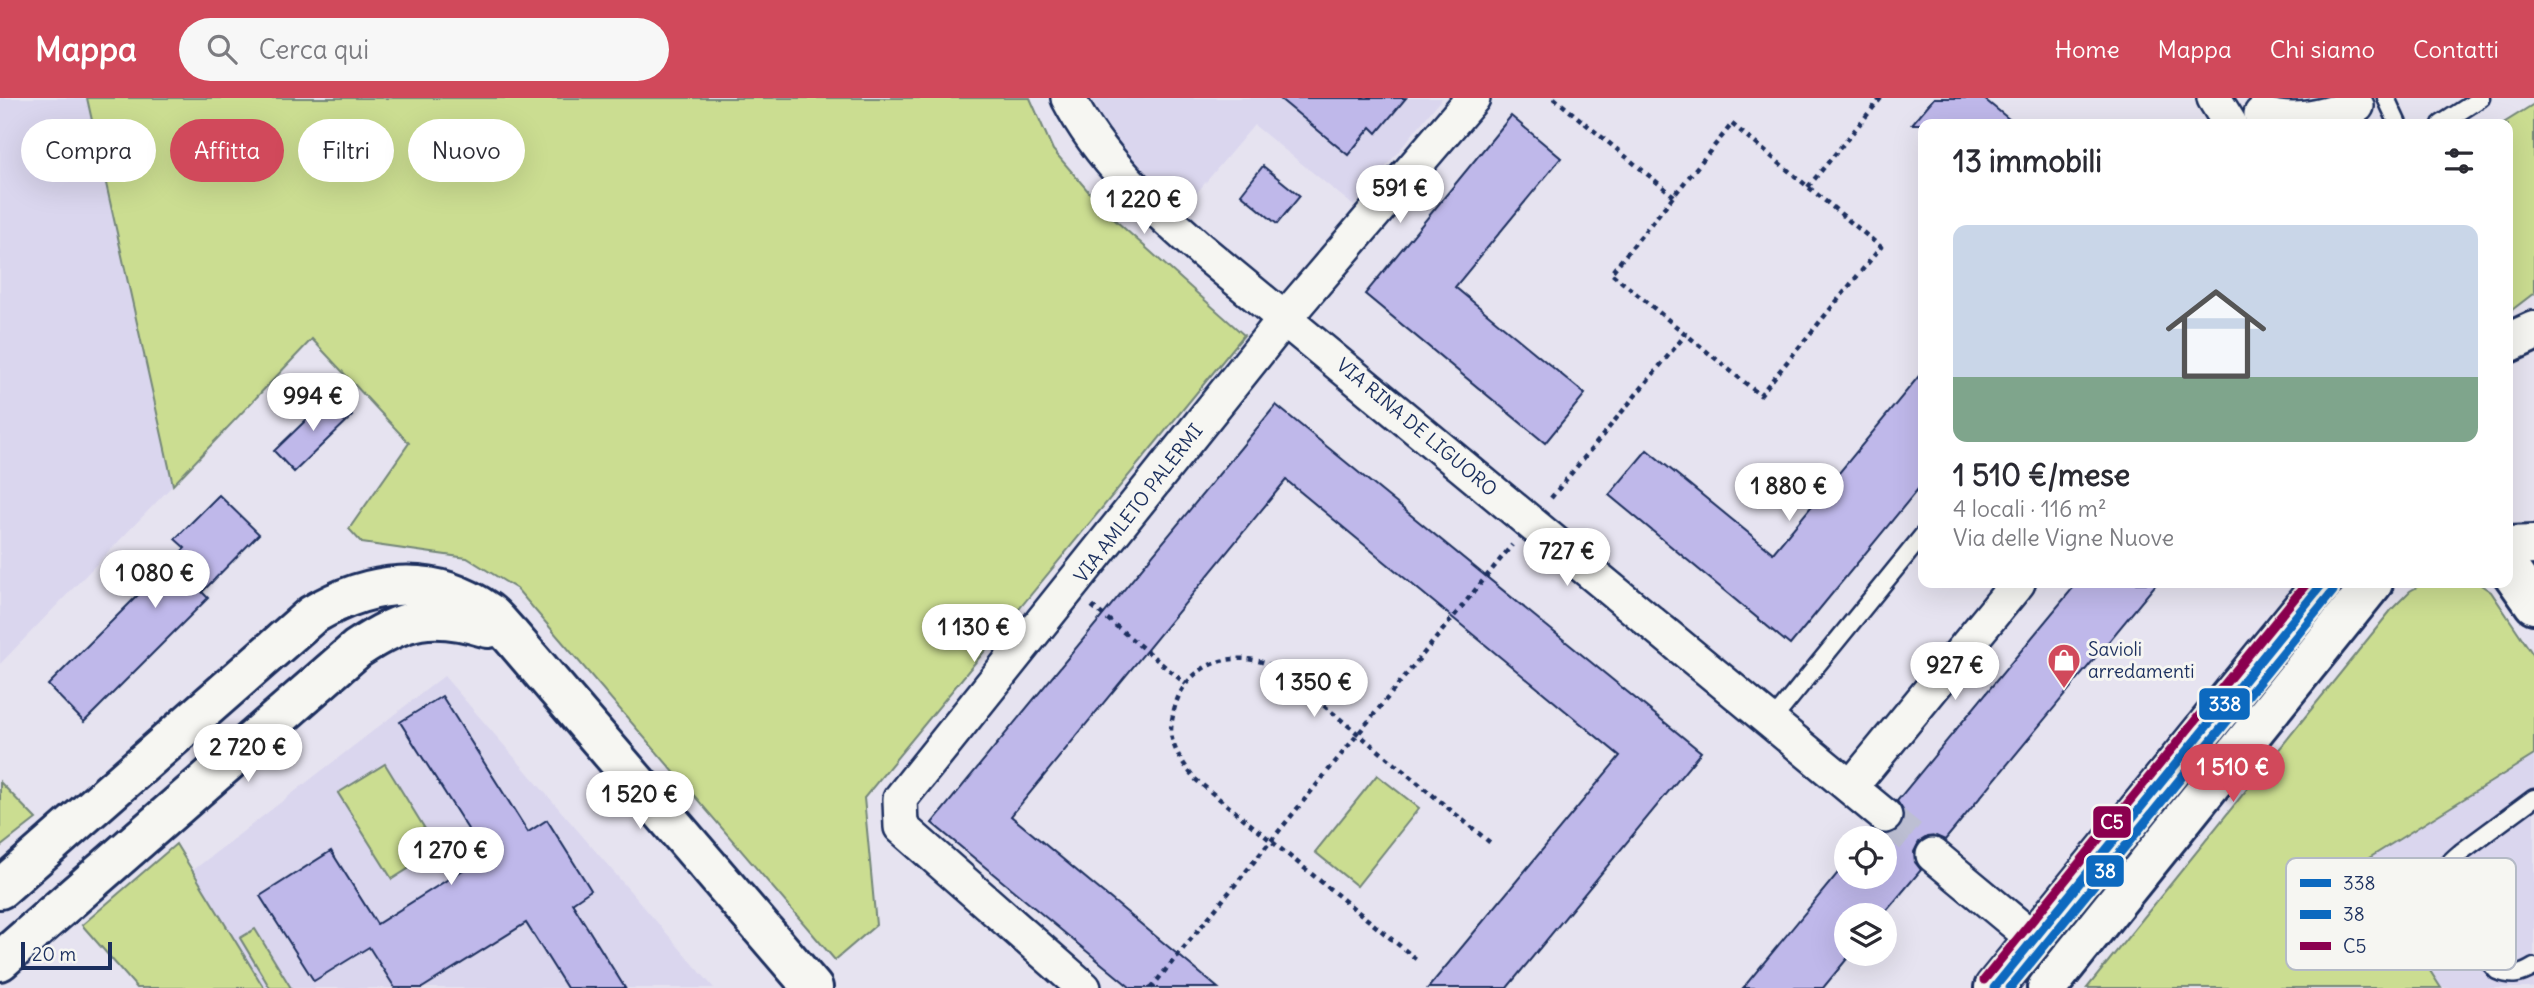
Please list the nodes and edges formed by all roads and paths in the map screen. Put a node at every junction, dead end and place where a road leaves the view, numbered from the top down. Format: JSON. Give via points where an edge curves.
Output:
{"nodes":[{"id":1,"x":1068,"y":98,"type":"edge"},
{"id":2,"x":1473,"y":98,"type":"edge"},
{"id":3,"x":1554,"y":98,"type":"edge"},
{"id":4,"x":1881,"y":98,"type":"edge"},
{"id":5,"x":2214,"y":98,"type":"edge"},
{"id":6,"x":2481,"y":98,"type":"edge"},
{"id":7,"x":2362,"y":107,"type":"edge"},
{"id":8,"x":2252,"y":115,"type":"edge"},
{"id":9,"x":2288,"y":119,"type":"edge"},
{"id":10,"x":2305,"y":119,"type":"edge"},
{"id":11,"x":2387,"y":119,"type":"edge"},
{"id":12,"x":2449,"y":119,"type":"edge"},
{"id":13,"x":1808,"y":187,"type":"junction"},
{"id":14,"x":1674,"y":196,"type":"junction"},
{"id":15,"x":1285,"y":318,"type":"junction"},
{"id":16,"x":2534,"y":331,"type":"edge"},
{"id":17,"x":1686,"y":334,"type":"junction"},
{"id":18,"x":2513,"y":341,"type":"edge"},
{"id":19,"x":2513,"y":343,"type":"edge"},
{"id":20,"x":2534,"y":344,"type":"edge"},
{"id":21,"x":1531,"y":522,"type":"junction"},
{"id":22,"x":1918,"y":542,"type":"edge"},
{"id":23,"x":2513,"y":545,"type":"edge"},
{"id":24,"x":2534,"y":545,"type":"edge"},
{"id":25,"x":2513,"y":574,"type":"edge"},
{"id":26,"x":1071,"y":588,"type":"junction"},
{"id":27,"x":2014,"y":588,"type":"edge"},
{"id":28,"x":2319,"y":588,"type":"edge"},
{"id":29,"x":2369,"y":588,"type":"edge"},
{"id":30,"x":2534,"y":604,"type":"edge"},
{"id":31,"x":511,"y":636,"type":"junction"},
{"id":32,"x":1186,"y":684,"type":"junction"},
{"id":33,"x":1771,"y":722,"type":"junction"},
{"id":34,"x":1359,"y":734,"type":"junction"},
{"id":35,"x":1850,"y":787,"type":"junction"},
{"id":36,"x":2534,"y":798,"type":"edge"},
{"id":37,"x":1885,"y":816,"type":"tunnel mouth"},
{"id":38,"x":1271,"y":841,"type":"junction"},
{"id":39,"x":1493,"y":845,"type":"dead end"},
{"id":40,"x":1933,"y":855,"type":"tunnel mouth"},
{"id":41,"x":2454,"y":858,"type":"edge"},
{"id":42,"x":0,"y":890,"type":"edge"},
{"id":43,"x":2034,"y":939,"type":"junction"},
{"id":44,"x":1416,"y":959,"type":"dead end"},
{"id":45,"x":0,"y":961,"type":"edge"},
{"id":46,"x":2534,"y":967,"type":"edge"},
{"id":47,"x":2496,"y":970,"type":"edge"},
{"id":48,"x":813,"y":988,"type":"edge"},
{"id":49,"x":1084,"y":988,"type":"edge"},
{"id":50,"x":1151,"y":988,"type":"edge"},
{"id":51,"x":1994,"y":988,"type":"edge"},
{"id":52,"x":2047,"y":988,"type":"edge"}],
"edges":[{"from":1,"to":15,"type":"street","name":"VIA RINA DE LIGUORO","via":[[1090,136],[1141,197]]},
{"from":2,"to":15,"type":"street","name":"VIA AMLETO PALERMI"},
{"from":3,"to":14,"type":"path"},
{"from":4,"to":13,"type":"path"},
{"from":5,"to":8,"type":"street"},
{"from":6,"to":12,"type":"lane"},
{"from":7,"to":10,"type":"street"},
{"from":7,"to":11,"type":"lane"},
{"from":8,"to":9,"type":"street"},
{"from":13,"to":14,"type":"path","via":[[1732,124]]},
{"from":13,"to":17,"type":"path","via":[[1881,247],[1760,395]]},
{"from":14,"to":17,"type":"path","via":[[1611,273]]},
{"from":15,"to":21,"type":"street","name":"VIA RINA DE LIGUORO"},
{"from":15,"to":26,"type":"street","name":"VIA AMLETO PALERMI"},
{"from":16,"to":18,"type":"main road"},
{"from":17,"to":21,"type":"path"},
{"from":19,"to":20,"type":"main road"},
{"from":21,"to":33,"type":"street","name":"VIA RINA DE LIGUORO"},
{"from":21,"to":34,"type":"path"},
{"from":22,"to":33,"type":"lane"},
{"from":23,"to":24,"type":"main road"},
{"from":25,"to":30,"type":"main road"},
{"from":26,"to":32,"type":"path"},
{"from":26,"to":49,"type":"street","name":"VIA AMLETO PALERMI","via":[[900,799],[901,827]]},
{"from":27,"to":35,"type":"street"},
{"from":28,"to":43,"type":"main road"},
{"from":29,"to":52,"type":"main road"},
{"from":31,"to":42,"type":"main road","via":[[488,613],[429,587],[374,587],[334,601],[291,631]]},
{"from":31,"to":45,"type":"main road","via":[[435,618],[409,621],[383,632],[357,649]]},
{"from":31,"to":48,"type":"main road"},
{"from":32,"to":34,"type":"path","via":[[1203,668],[1222,661],[1246,657],[1268,662]]},
{"from":32,"to":38,"type":"path","via":[[1171,720],[1172,740],[1181,760],[1195,779]]},
{"from":33,"to":35,"type":"street","name":"VIA RINA DE LIGUORO"},
{"from":34,"to":38,"type":"path"},
{"from":34,"to":39,"type":"path"},
{"from":35,"to":37,"type":"street","name":"VIA RINA DE LIGUORO"},
{"from":36,"to":41,"type":"lane"},
{"from":38,"to":44,"type":"path"},
{"from":38,"to":50,"type":"path"},
{"from":40,"to":43,"type":"street"},
{"from":43,"to":51,"type":"main road"},
{"from":46,"to":47,"type":"lane","via":[[2508,976]]}]}
